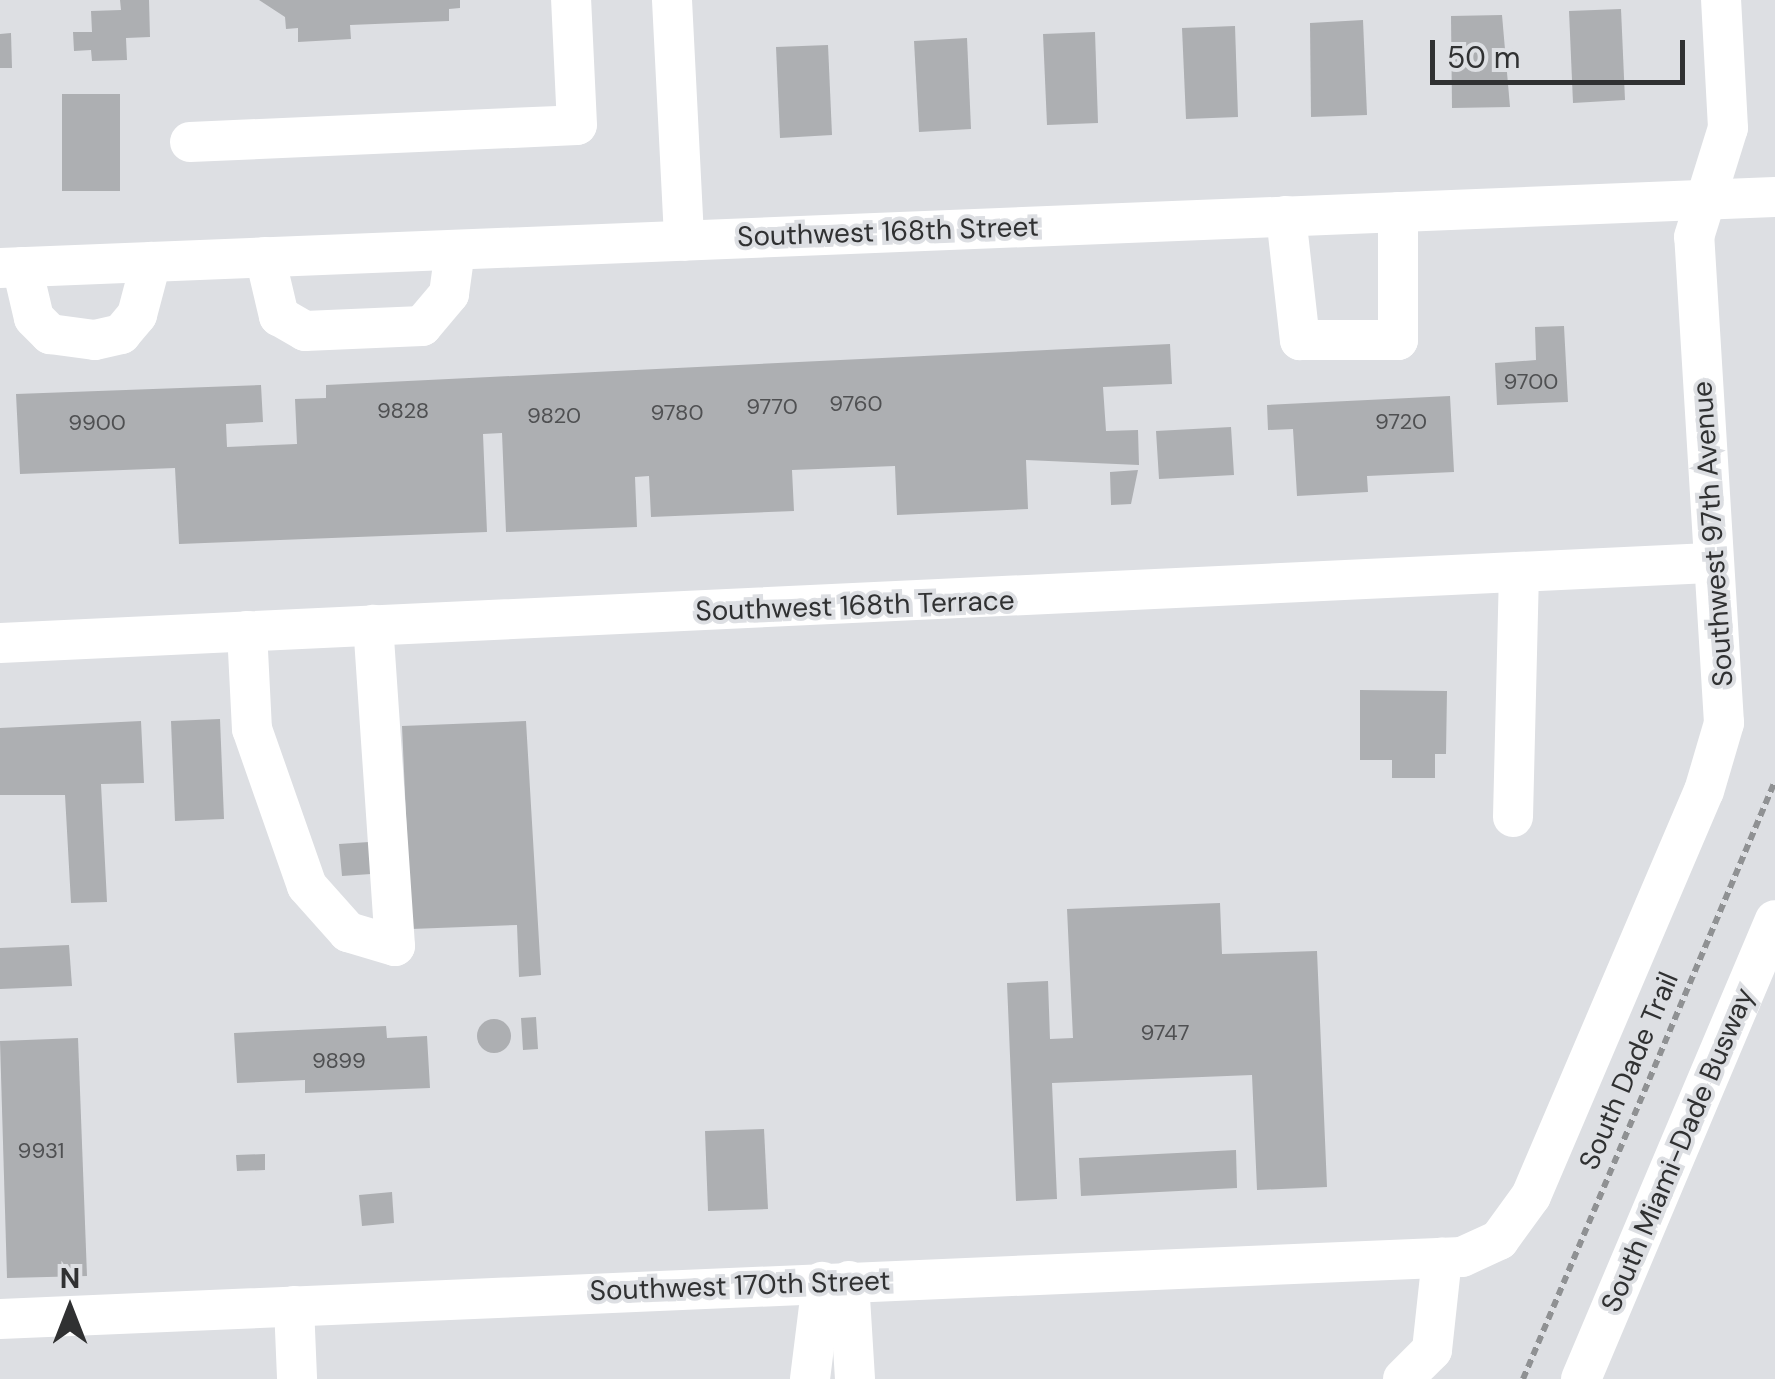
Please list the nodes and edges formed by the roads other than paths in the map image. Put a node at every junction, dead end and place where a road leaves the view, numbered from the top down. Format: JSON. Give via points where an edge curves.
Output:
{"nodes":[{"id":1,"x":571,"y":0,"type":"edge"},
{"id":2,"x":672,"y":0,"type":"edge"},
{"id":3,"x":1721,"y":0,"type":"edge"},
{"id":4,"x":190,"y":142,"type":"dead end"},
{"id":5,"x":1775,"y":197,"type":"edge"},
{"id":6,"x":1705,"y":199,"type":"junction"},
{"id":7,"x":1398,"y":212,"type":"junction"},
{"id":8,"x":1286,"y":216,"type":"junction"},
{"id":9,"x":684,"y":240,"type":"junction"},
{"id":10,"x":455,"y":250,"type":"junction"},
{"id":11,"x":265,"y":258,"type":"junction"},
{"id":12,"x":151,"y":262,"type":"junction"},
{"id":13,"x":11,"y":267,"type":"edge"},
{"id":14,"x":1709,"y":563,"type":"junction"},
{"id":15,"x":1519,"y":575,"type":"junction"},
{"id":16,"x":373,"y":625,"type":"junction"},
{"id":17,"x":247,"y":632,"type":"junction"},
{"id":18,"x":0,"y":643,"type":"edge"},
{"id":19,"x":1513,"y":817,"type":"dead end"},
{"id":20,"x":1775,"y":920,"type":"edge"},
{"id":21,"x":1461,"y":1256,"type":"junction"},
{"id":22,"x":835,"y":1281,"type":"junction"},
{"id":23,"x":294,"y":1306,"type":"junction"},
{"id":24,"x":0,"y":1319,"type":"edge"},
{"id":25,"x":296,"y":1379,"type":"edge"},
{"id":26,"x":810,"y":1379,"type":"edge"},
{"id":27,"x":855,"y":1379,"type":"edge"},
{"id":28,"x":1404,"y":1379,"type":"edge"},
{"id":29,"x":1581,"y":1379,"type":"edge"}],
"edges":[{"from":1,"to":4,"type":"street","via":[[577,125]]},
{"from":2,"to":9,"type":"street"},
{"from":3,"to":6,"type":"street","name":"Southwest 97th Avenue","via":[[1728,128]]},
{"from":5,"to":6,"type":"street","name":"Southwest 168th Street"},
{"from":6,"to":7,"type":"street","name":"Southwest 168th Street"},
{"from":6,"to":14,"type":"street","name":"Southwest 97th Avenue","via":[[1694,236]]},
{"from":7,"to":8,"type":"street","name":"Southwest 168th Street"},
{"from":7,"to":8,"type":"street","via":[[1398,340],[1300,340]]},
{"from":8,"to":9,"type":"street","name":"Southwest 168th Street"},
{"from":9,"to":10,"type":"street","name":"Southwest 168th Street"},
{"from":10,"to":11,"type":"street","name":"Southwest 168th Street"},
{"from":10,"to":11,"type":"street","via":[[449,294],[422,326],[304,332],[280,316]]},
{"from":11,"to":12,"type":"street","name":"Southwest 168th Street"},
{"from":12,"to":13,"type":"street","name":"Southwest 168th Street"},
{"from":12,"to":13,"type":"street","via":[[136,314],[121,334],[95,340],[50,334],[34,318]]},
{"from":14,"to":15,"type":"street","name":"Southwest 168th Terrace"},
{"from":14,"to":21,"type":"street","name":"Southwest 97th Avenue","via":[[1726,699],[1712,768],[1523,1212]]},
{"from":15,"to":16,"type":"street","name":"Southwest 168th Terrace"},
{"from":15,"to":19,"type":"street"},
{"from":16,"to":17,"type":"street","name":"Southwest 168th Terrace"},
{"from":16,"to":17,"type":"street","via":[[395,946],[348,932],[307,886],[252,729]]},
{"from":17,"to":18,"type":"street","name":"Southwest 168th Terrace"},
{"from":20,"to":29,"type":"street","name":"South Miami-Dade Busway"},
{"from":21,"to":22,"type":"street","name":"Southwest 170th Street"},
{"from":21,"to":28,"type":"street","via":[[1432,1350]]},
{"from":22,"to":23,"type":"street","name":"Southwest 170th Street"},
{"from":22,"to":26,"type":"street"},
{"from":22,"to":27,"type":"street"},
{"from":23,"to":24,"type":"street","name":"Southwest 170th Street"},
{"from":23,"to":25,"type":"street"}]}
